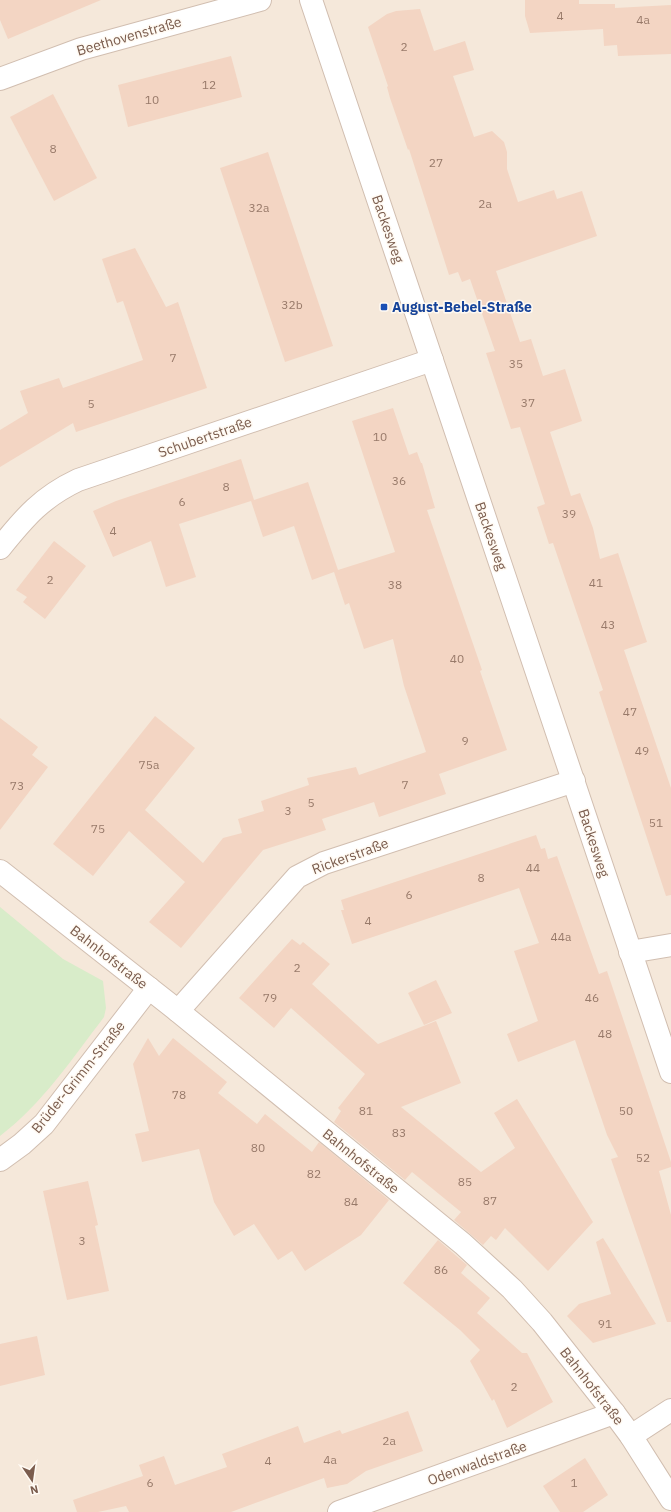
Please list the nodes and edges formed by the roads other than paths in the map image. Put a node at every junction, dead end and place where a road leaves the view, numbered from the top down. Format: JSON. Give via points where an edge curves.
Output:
{"nodes":[{"id":1,"x":260,"y":0,"type":"edge"},
{"id":2,"x":311,"y":0,"type":"edge"},
{"id":3,"x":0,"y":80,"type":"edge"},
{"id":4,"x":432,"y":360,"type":"junction"},
{"id":5,"x":0,"y":548,"type":"edge"},
{"id":6,"x":574,"y":782,"type":"junction"},
{"id":7,"x":0,"y":871,"type":"edge"},
{"id":8,"x":671,"y":945,"type":"edge"},
{"id":9,"x":630,"y":952,"type":"junction"},
{"id":10,"x":149,"y":988,"type":"junction"},
{"id":11,"x":178,"y":1011,"type":"junction"},
{"id":12,"x":671,"y":1072,"type":"edge"},
{"id":13,"x":0,"y":1160,"type":"edge"},
{"id":14,"x":671,"y":1410,"type":"edge"},
{"id":15,"x":614,"y":1413,"type":"junction"},
{"id":16,"x":631,"y":1436,"type":"junction"},
{"id":17,"x":671,"y":1499,"type":"edge"},
{"id":18,"x":343,"y":1511,"type":"edge"}],
"edges":[{"from":1,"to":3,"type":"street","name":"Beethovenstraße","via":[[81,49]]},
{"from":2,"to":4,"type":"street","name":"Backesweg"},
{"from":4,"to":5,"type":"street","name":"Schubertstraße","via":[[78,480],[60,488],[45,499]]},
{"from":4,"to":6,"type":"street","name":"Backesweg"},
{"from":6,"to":9,"type":"street","name":"Backesweg"},
{"from":6,"to":11,"type":"street","name":"Rickerstraße","via":[[324,863],[303,873]]},
{"from":7,"to":10,"type":"street","name":"Bahnhofstraße"},
{"from":8,"to":9,"type":"street"},
{"from":9,"to":12,"type":"street","name":"Backesweg"},
{"from":10,"to":11,"type":"street","name":"Bahnhofstraße"},
{"from":10,"to":13,"type":"street","name":"Brüder-Grimm-Straße","via":[[44,1124]]},
{"from":11,"to":15,"type":"street","name":"Bahnhofstraße","via":[[463,1244],[512,1289],[542,1322]]},
{"from":14,"to":16,"type":"street"},
{"from":15,"to":16,"type":"street","name":"Bahnhofstraße"},
{"from":15,"to":18,"type":"street","name":"Odenwaldstraße"},
{"from":16,"to":17,"type":"street","name":"Bahnhofstraße"}]}
